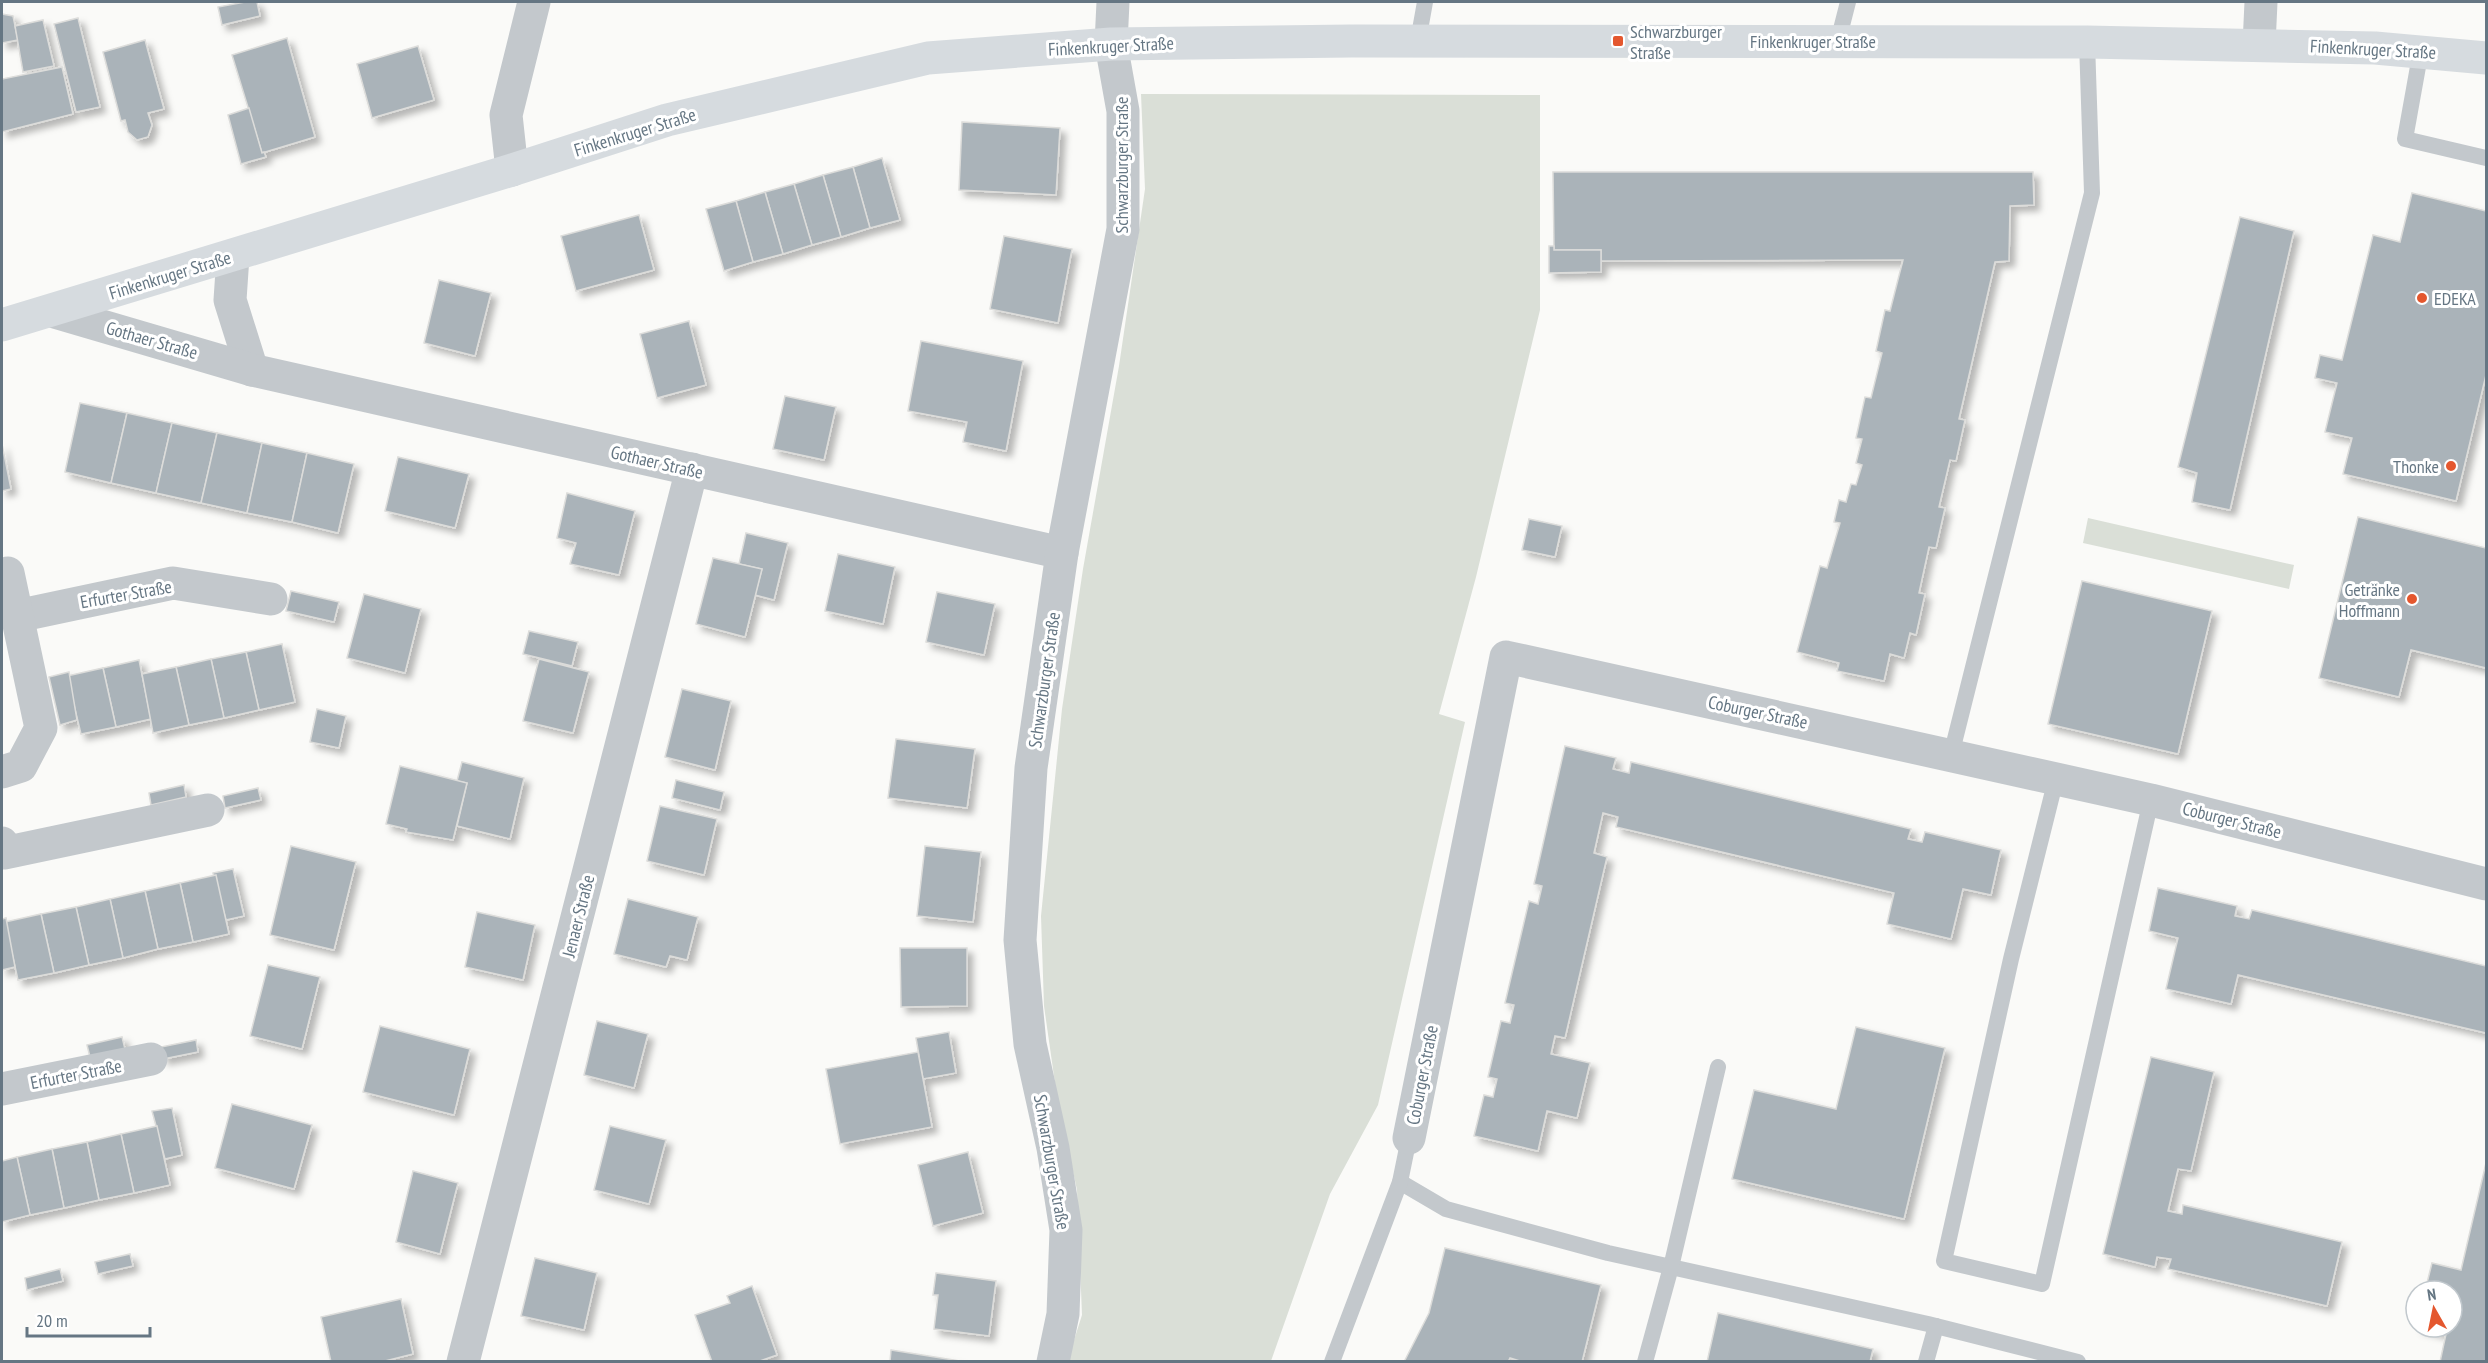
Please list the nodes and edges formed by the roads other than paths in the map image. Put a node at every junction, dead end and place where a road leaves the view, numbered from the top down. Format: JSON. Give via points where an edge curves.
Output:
{"nodes":[{"id":1,"x":534,"y":2,"type":"edge"},
{"id":2,"x":1113,"y":2,"type":"edge"},
{"id":3,"x":1425,"y":2,"type":"edge"},
{"id":4,"x":1848,"y":2,"type":"edge"},
{"id":5,"x":2261,"y":2,"type":"edge"},
{"id":6,"x":1418,"y":41,"type":"junction"},
{"id":7,"x":1838,"y":41,"type":"junction"},
{"id":8,"x":2087,"y":42,"type":"junction"},
{"id":9,"x":1111,"y":44,"type":"junction"},
{"id":10,"x":2259,"y":45,"type":"junction"},
{"id":11,"x":2421,"y":50,"type":"junction"},
{"id":12,"x":2487,"y":58,"type":"edge"},
{"id":13,"x":2487,"y":158,"type":"edge"},
{"id":14,"x":512,"y":170,"type":"junction"},
{"id":15,"x":233,"y":256,"type":"junction"},
{"id":16,"x":51,"y":311,"type":"junction"},
{"id":17,"x":2,"y":325,"type":"edge"},
{"id":18,"x":252,"y":370,"type":"junction"},
{"id":19,"x":692,"y":469,"type":"junction"},
{"id":20,"x":1062,"y":553,"type":"junction"},
{"id":21,"x":8,"y":573,"type":"dead end"},
{"id":22,"x":271,"y":599,"type":"dead end"},
{"id":23,"x":17,"y":616,"type":"junction"},
{"id":24,"x":1951,"y":755,"type":"junction"},
{"id":25,"x":2,"y":772,"type":"edge"},
{"id":26,"x":2056,"y":779,"type":"junction"},
{"id":27,"x":2151,"y":800,"type":"junction"},
{"id":28,"x":208,"y":810,"type":"dead end"},
{"id":29,"x":2,"y":843,"type":"edge"},
{"id":30,"x":2487,"y":884,"type":"edge"},
{"id":31,"x":151,"y":1059,"type":"dead end"},
{"id":32,"x":1718,"y":1067,"type":"dead end"},
{"id":33,"x":2,"y":1089,"type":"edge"},
{"id":34,"x":1409,"y":1138,"type":"joint"},
{"id":35,"x":1400,"y":1182,"type":"junction"},
{"id":36,"x":1671,"y":1267,"type":"junction"},
{"id":37,"x":1936,"y":1326,"type":"junction"},
{"id":38,"x":2014,"y":1354,"type":"edge"},
{"id":39,"x":463,"y":1362,"type":"edge"},
{"id":40,"x":1053,"y":1362,"type":"edge"},
{"id":41,"x":1332,"y":1362,"type":"edge"},
{"id":42,"x":1645,"y":1362,"type":"edge"},
{"id":43,"x":1926,"y":1362,"type":"edge"},
{"id":44,"x":2078,"y":1362,"type":"edge"}],
"edges":[{"from":1,"to":14,"type":"street","via":[[506,115]]},
{"from":2,"to":9,"type":"street","name":"Schwarzburger Straße"},
{"from":3,"to":6,"type":"lane"},
{"from":4,"to":7,"type":"lane"},
{"from":5,"to":10,"type":"street"},
{"from":6,"to":7,"type":"street","name":"Finkenkruger Straße"},
{"from":6,"to":9,"type":"street","name":"Finkenkruger Straße"},
{"from":7,"to":8,"type":"street","name":"Finkenkruger Straße"},
{"from":8,"to":10,"type":"street","name":"Finkenkruger Straße"},
{"from":8,"to":24,"type":"lane","via":[[2092,193]]},
{"from":9,"to":14,"type":"street","name":"Finkenkruger Straße","via":[[928,58],[667,120]]},
{"from":9,"to":20,"type":"street","name":"Schwarzburger Straße","via":[[1123,111],[1123,229]]},
{"from":10,"to":11,"type":"street","name":"Finkenkruger Straße"},
{"from":11,"to":12,"type":"street","name":"Finkenkruger Straße"},
{"from":11,"to":13,"type":"lane","via":[[2405,139]]},
{"from":14,"to":15,"type":"street","name":"Finkenkruger Straße"},
{"from":15,"to":16,"type":"street","name":"Finkenkruger Straße"},
{"from":15,"to":18,"type":"street","via":[[230,300]]},
{"from":16,"to":17,"type":"street","name":"Finkenkruger Straße"},
{"from":16,"to":18,"type":"street","name":"Gothaer Straße"},
{"from":18,"to":19,"type":"street","name":"Gothaer Straße"},
{"from":19,"to":20,"type":"street","name":"Gothaer Straße"},
{"from":19,"to":39,"type":"street","name":"Jenaer Straße"},
{"from":20,"to":40,"type":"street","name":"Schwarzburger Straße","via":[[1031,768],[1020,940],[1030,1044],[1066,1230],[1063,1314]]},
{"from":21,"to":23,"type":"street"},
{"from":22,"to":23,"type":"street","name":"Erfurter Straße","via":[[173,583]]},
{"from":23,"to":25,"type":"street","via":[[40,728],[21,766]]},
{"from":24,"to":26,"type":"street","name":"Coburger Straße"},
{"from":24,"to":34,"type":"street","name":"Coburger Straße","via":[[1506,657]]},
{"from":26,"to":27,"type":"street","name":"Coburger Straße"},
{"from":26,"to":27,"type":"lane","via":[[2011,959],[1944,1261],[2042,1284]]},
{"from":27,"to":30,"type":"street","name":"Coburger Straße"},
{"from":28,"to":29,"type":"street","via":[[4,853]]},
{"from":31,"to":33,"type":"street","name":"Erfurter Straße"},
{"from":32,"to":36,"type":"lane"},
{"from":34,"to":35,"type":"lane"},
{"from":35,"to":36,"type":"lane","via":[[1446,1209]]},
{"from":35,"to":41,"type":"lane"},
{"from":36,"to":37,"type":"lane"},
{"from":36,"to":42,"type":"lane"},
{"from":37,"to":38,"type":"lane"},
{"from":37,"to":43,"type":"lane"},
{"from":38,"to":44,"type":"lane"}]}
